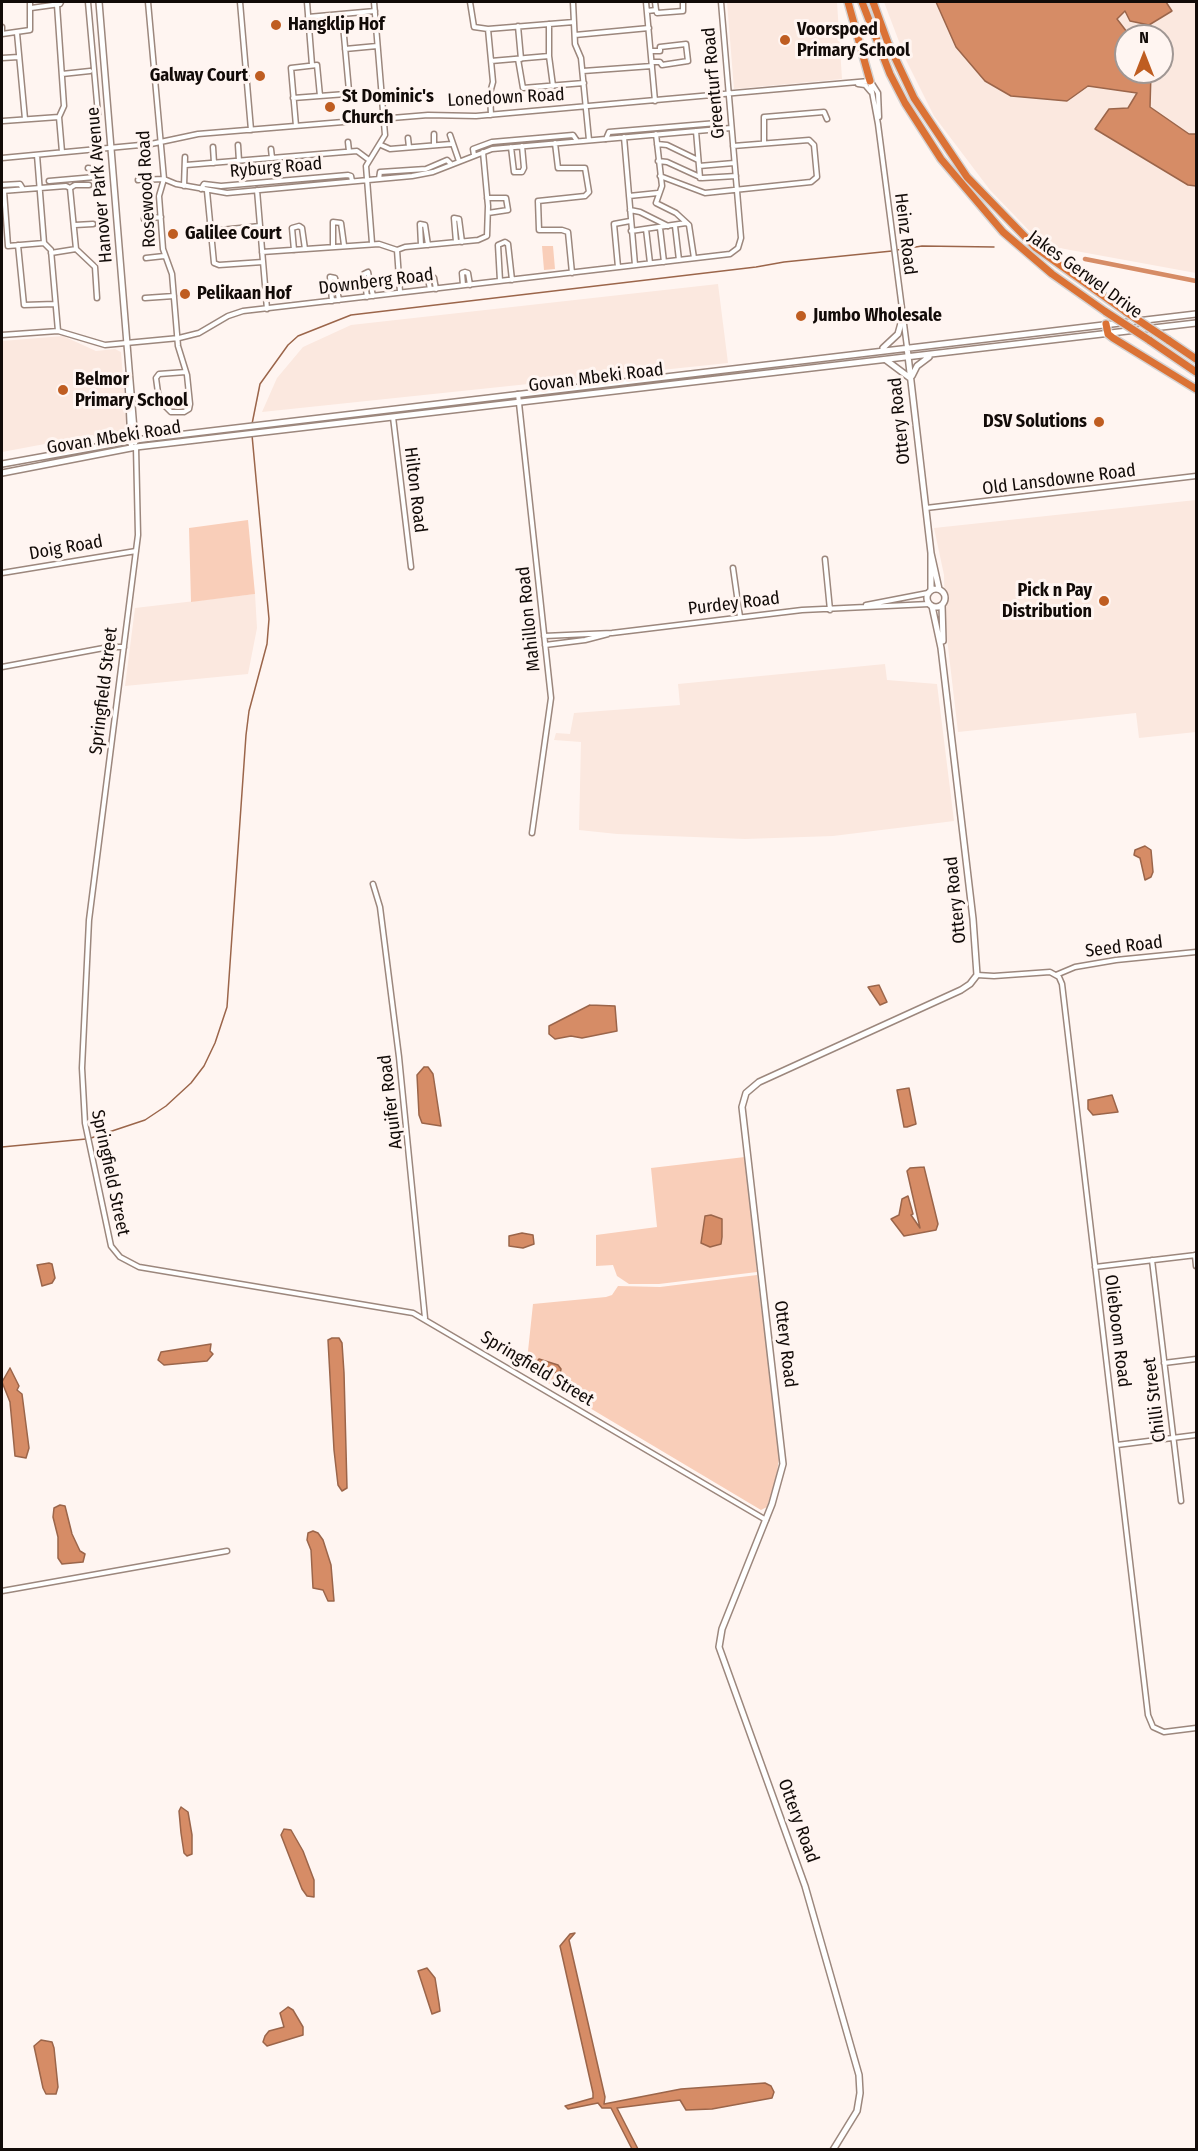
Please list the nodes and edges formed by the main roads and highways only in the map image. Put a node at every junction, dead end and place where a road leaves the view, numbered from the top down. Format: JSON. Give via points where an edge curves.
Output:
{"nodes":[{"id":1,"x":848,"y":2,"type":"edge"},
{"id":2,"x":862,"y":2,"type":"edge"},
{"id":3,"x":873,"y":2,"type":"edge"},
{"id":4,"x":870,"y":81,"type":"road end"},
{"id":5,"x":1106,"y":324,"type":"road end"},
{"id":6,"x":1197,"y":357,"type":"edge"},
{"id":7,"x":1197,"y":372,"type":"edge"},
{"id":8,"x":1197,"y":389,"type":"edge"}],
"edges":[{"from":1,"to":4,"type":"highway"},
{"from":2,"to":7,"type":"highway","name":"Jakes Gerwel Drive","bridge":true,"via":[[910,113],[941,159],[1008,236],[1052,274]]},
{"from":3,"to":6,"type":"highway","name":"Jakes Gerwel Drive","bridge":true,"via":[[914,99],[967,177],[1036,248],[1125,312]]},
{"from":5,"to":8,"type":"highway","via":[[1108,334]]}]}
